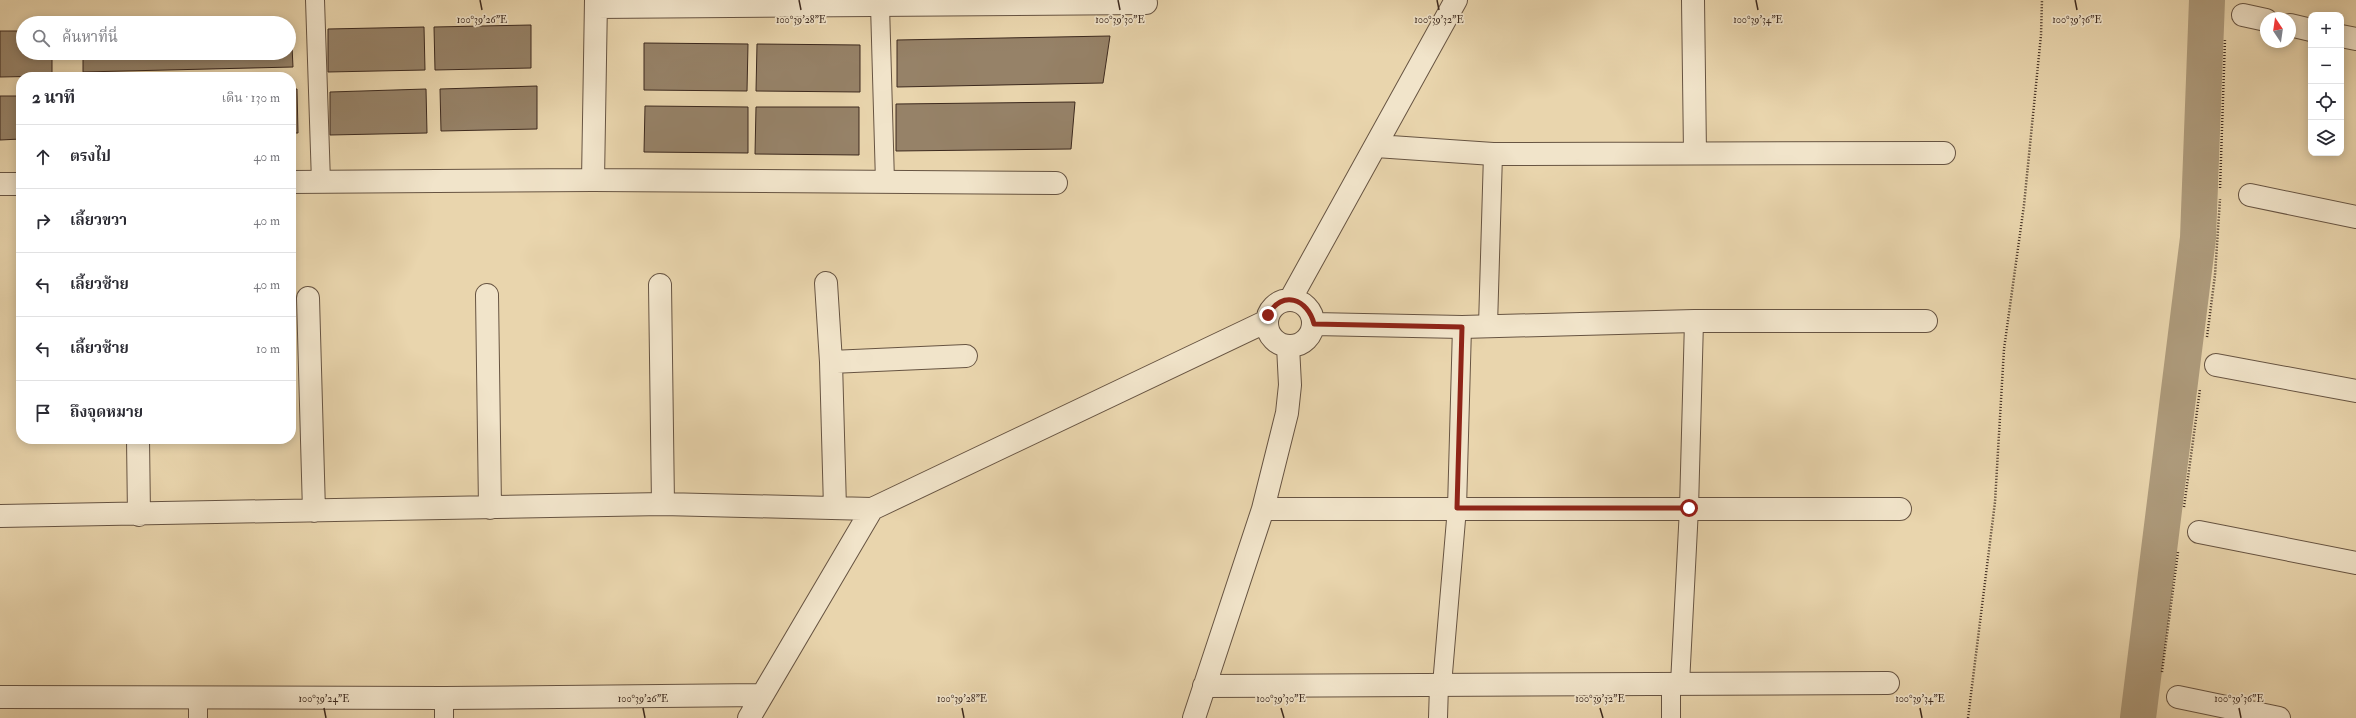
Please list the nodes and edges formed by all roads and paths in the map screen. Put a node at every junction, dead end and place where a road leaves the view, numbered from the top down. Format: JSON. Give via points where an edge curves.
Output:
{"nodes":[{"id":1,"x":315,"y":0,"type":"edge"},
{"id":2,"x":1456,"y":0,"type":"edge"},
{"id":3,"x":1693,"y":0,"type":"edge"},
{"id":4,"x":2042,"y":0,"type":"edge"},
{"id":5,"x":849,"y":2,"type":"edge"},
{"id":6,"x":596,"y":3,"type":"edge"},
{"id":7,"x":1146,"y":3,"type":"dead end"},
{"id":8,"x":880,"y":5,"type":"junction"},
{"id":9,"x":2243,"y":15,"type":"dead end"},
{"id":10,"x":2260,"y":19,"type":"edge"},
{"id":11,"x":2296,"y":26,"type":"edge"},
{"id":12,"x":2308,"y":29,"type":"edge"},
{"id":13,"x":2344,"y":37,"type":"edge"},
{"id":14,"x":2356,"y":39,"type":"edge"},
{"id":15,"x":1376,"y":146,"type":"junction"},
{"id":16,"x":1944,"y":152,"type":"dead end"},
{"id":17,"x":1695,"y":153,"type":"junction"},
{"id":18,"x":1493,"y":154,"type":"junction"},
{"id":19,"x":593,"y":180,"type":"junction"},
{"id":20,"x":296,"y":182,"type":"edge"},
{"id":21,"x":321,"y":182,"type":"junction"},
{"id":22,"x":885,"y":182,"type":"junction"},
{"id":23,"x":1056,"y":183,"type":"dead end"},
{"id":24,"x":0,"y":184,"type":"edge"},
{"id":25,"x":16,"y":184,"type":"edge"},
{"id":26,"x":2250,"y":195,"type":"dead end"},
{"id":27,"x":2356,"y":217,"type":"edge"},
{"id":28,"x":826,"y":283,"type":"dead end"},
{"id":29,"x":660,"y":285,"type":"dead end"},
{"id":30,"x":487,"y":294,"type":"dead end"},
{"id":31,"x":308,"y":298,"type":"dead end"},
{"id":32,"x":1290,"y":300,"type":"junction"},
{"id":33,"x":1267,"y":320,"type":"junction"},
{"id":34,"x":1926,"y":320,"type":"dead end"},
{"id":35,"x":1694,"y":321,"type":"junction"},
{"id":36,"x":1314,"y":324,"type":"junction"},
{"id":37,"x":1488,"y":326,"type":"junction"},
{"id":38,"x":1462,"y":327,"type":"junction"},
{"id":39,"x":1288,"y":346,"type":"junction"},
{"id":40,"x":966,"y":356,"type":"dead end"},
{"id":41,"x":831,"y":362,"type":"junction"},
{"id":42,"x":2216,"y":365,"type":"dead end"},
{"id":43,"x":2356,"y":391,"type":"edge"},
{"id":44,"x":138,"y":444,"type":"edge"},
{"id":45,"x":663,"y":504,"type":"junction"},
{"id":46,"x":490,"y":508,"type":"junction"},
{"id":47,"x":835,"y":508,"type":"junction"},
{"id":48,"x":1457,"y":508,"type":"junction"},
{"id":49,"x":1689,"y":508,"type":"junction"},
{"id":50,"x":872,"y":509,"type":"junction"},
{"id":51,"x":1263,"y":509,"type":"junction"},
{"id":52,"x":1900,"y":509,"type":"dead end"},
{"id":53,"x":314,"y":511,"type":"junction"},
{"id":54,"x":139,"y":515,"type":"junction"},
{"id":55,"x":0,"y":516,"type":"edge"},
{"id":56,"x":2199,"y":532,"type":"dead end"},
{"id":57,"x":2356,"y":563,"type":"edge"},
{"id":58,"x":1888,"y":683,"type":"dead end"},
{"id":59,"x":1675,"y":684,"type":"junction"},
{"id":60,"x":1441,"y":685,"type":"junction"},
{"id":61,"x":1204,"y":686,"type":"junction"},
{"id":62,"x":762,"y":695,"type":"junction"},
{"id":63,"x":0,"y":697,"type":"edge"},
{"id":64,"x":2178,"y":697,"type":"dead end"},
{"id":65,"x":198,"y":708,"type":"edge"},
{"id":66,"x":444,"y":708,"type":"edge"},
{"id":67,"x":749,"y":718,"type":"edge"},
{"id":68,"x":1194,"y":718,"type":"edge"},
{"id":69,"x":1438,"y":718,"type":"edge"},
{"id":70,"x":1671,"y":718,"type":"edge"},
{"id":71,"x":1968,"y":718,"type":"edge"},
{"id":72,"x":2278,"y":718,"type":"edge"}],
"edges":[{"from":1,"to":21,"type":"lane"},
{"from":2,"to":15,"type":"street"},
{"from":3,"to":17,"type":"street"},
{"from":4,"to":71,"type":"path","via":[[2041,35],[2024,205],[2004,349],[1995,502]]},
{"from":5,"to":6,"type":"street"},
{"from":5,"to":8,"type":"street"},
{"from":6,"to":19,"type":"street"},
{"from":7,"to":8,"type":"street"},
{"from":8,"to":22,"type":"lane"},
{"from":9,"to":10,"type":"street"},
{"from":11,"to":12,"type":"street"},
{"from":13,"to":14,"type":"street"},
{"from":15,"to":18,"type":"street"},
{"from":15,"to":32,"type":"street"},
{"from":16,"to":17,"type":"street"},
{"from":17,"to":18,"type":"street"},
{"from":18,"to":37,"type":"lane"},
{"from":19,"to":21,"type":"street"},
{"from":19,"to":22,"type":"street"},
{"from":20,"to":21,"type":"street"},
{"from":22,"to":23,"type":"street"},
{"from":24,"to":25,"type":"street"},
{"from":26,"to":27,"type":"street"},
{"from":28,"to":41,"type":"street"},
{"from":29,"to":45,"type":"street"},
{"from":30,"to":46,"type":"street"},
{"from":31,"to":53,"type":"street"},
{"from":32,"to":33,"type":"street","via":[[1275,306]]},
{"from":32,"to":36,"type":"street","via":[[1299,301],[1307,307]]},
{"from":33,"to":39,"type":"street","via":[[1272,338],[1279,344]]},
{"from":33,"to":50,"type":"street"},
{"from":34,"to":35,"type":"street"},
{"from":35,"to":37,"type":"street"},
{"from":35,"to":49,"type":"lane"},
{"from":36,"to":38,"type":"street"},
{"from":36,"to":39,"type":"street","via":[[1306,340],[1298,345]]},
{"from":37,"to":38,"type":"street"},
{"from":38,"to":48,"type":"lane"},
{"from":39,"to":51,"type":"street","via":[[1290,385],[1287,413]]},
{"from":40,"to":41,"type":"street"},
{"from":41,"to":47,"type":"street"},
{"from":42,"to":43,"type":"street"},
{"from":44,"to":54,"type":"street"},
{"from":45,"to":46,"type":"street"},
{"from":45,"to":47,"type":"street"},
{"from":46,"to":53,"type":"street"},
{"from":47,"to":50,"type":"street"},
{"from":48,"to":49,"type":"street"},
{"from":48,"to":51,"type":"street"},
{"from":48,"to":60,"type":"lane"},
{"from":49,"to":52,"type":"street"},
{"from":49,"to":59,"type":"lane"},
{"from":50,"to":62,"type":"street"},
{"from":51,"to":61,"type":"street"},
{"from":53,"to":54,"type":"street"},
{"from":54,"to":55,"type":"street"},
{"from":56,"to":57,"type":"street"},
{"from":58,"to":59,"type":"street"},
{"from":59,"to":60,"type":"street"},
{"from":59,"to":70,"type":"lane"},
{"from":60,"to":61,"type":"street"},
{"from":60,"to":69,"type":"lane"},
{"from":61,"to":68,"type":"street"},
{"from":62,"to":66,"type":"street"},
{"from":62,"to":67,"type":"street"},
{"from":63,"to":65,"type":"street"},
{"from":64,"to":72,"type":"street"},
{"from":65,"to":66,"type":"street"}]}
